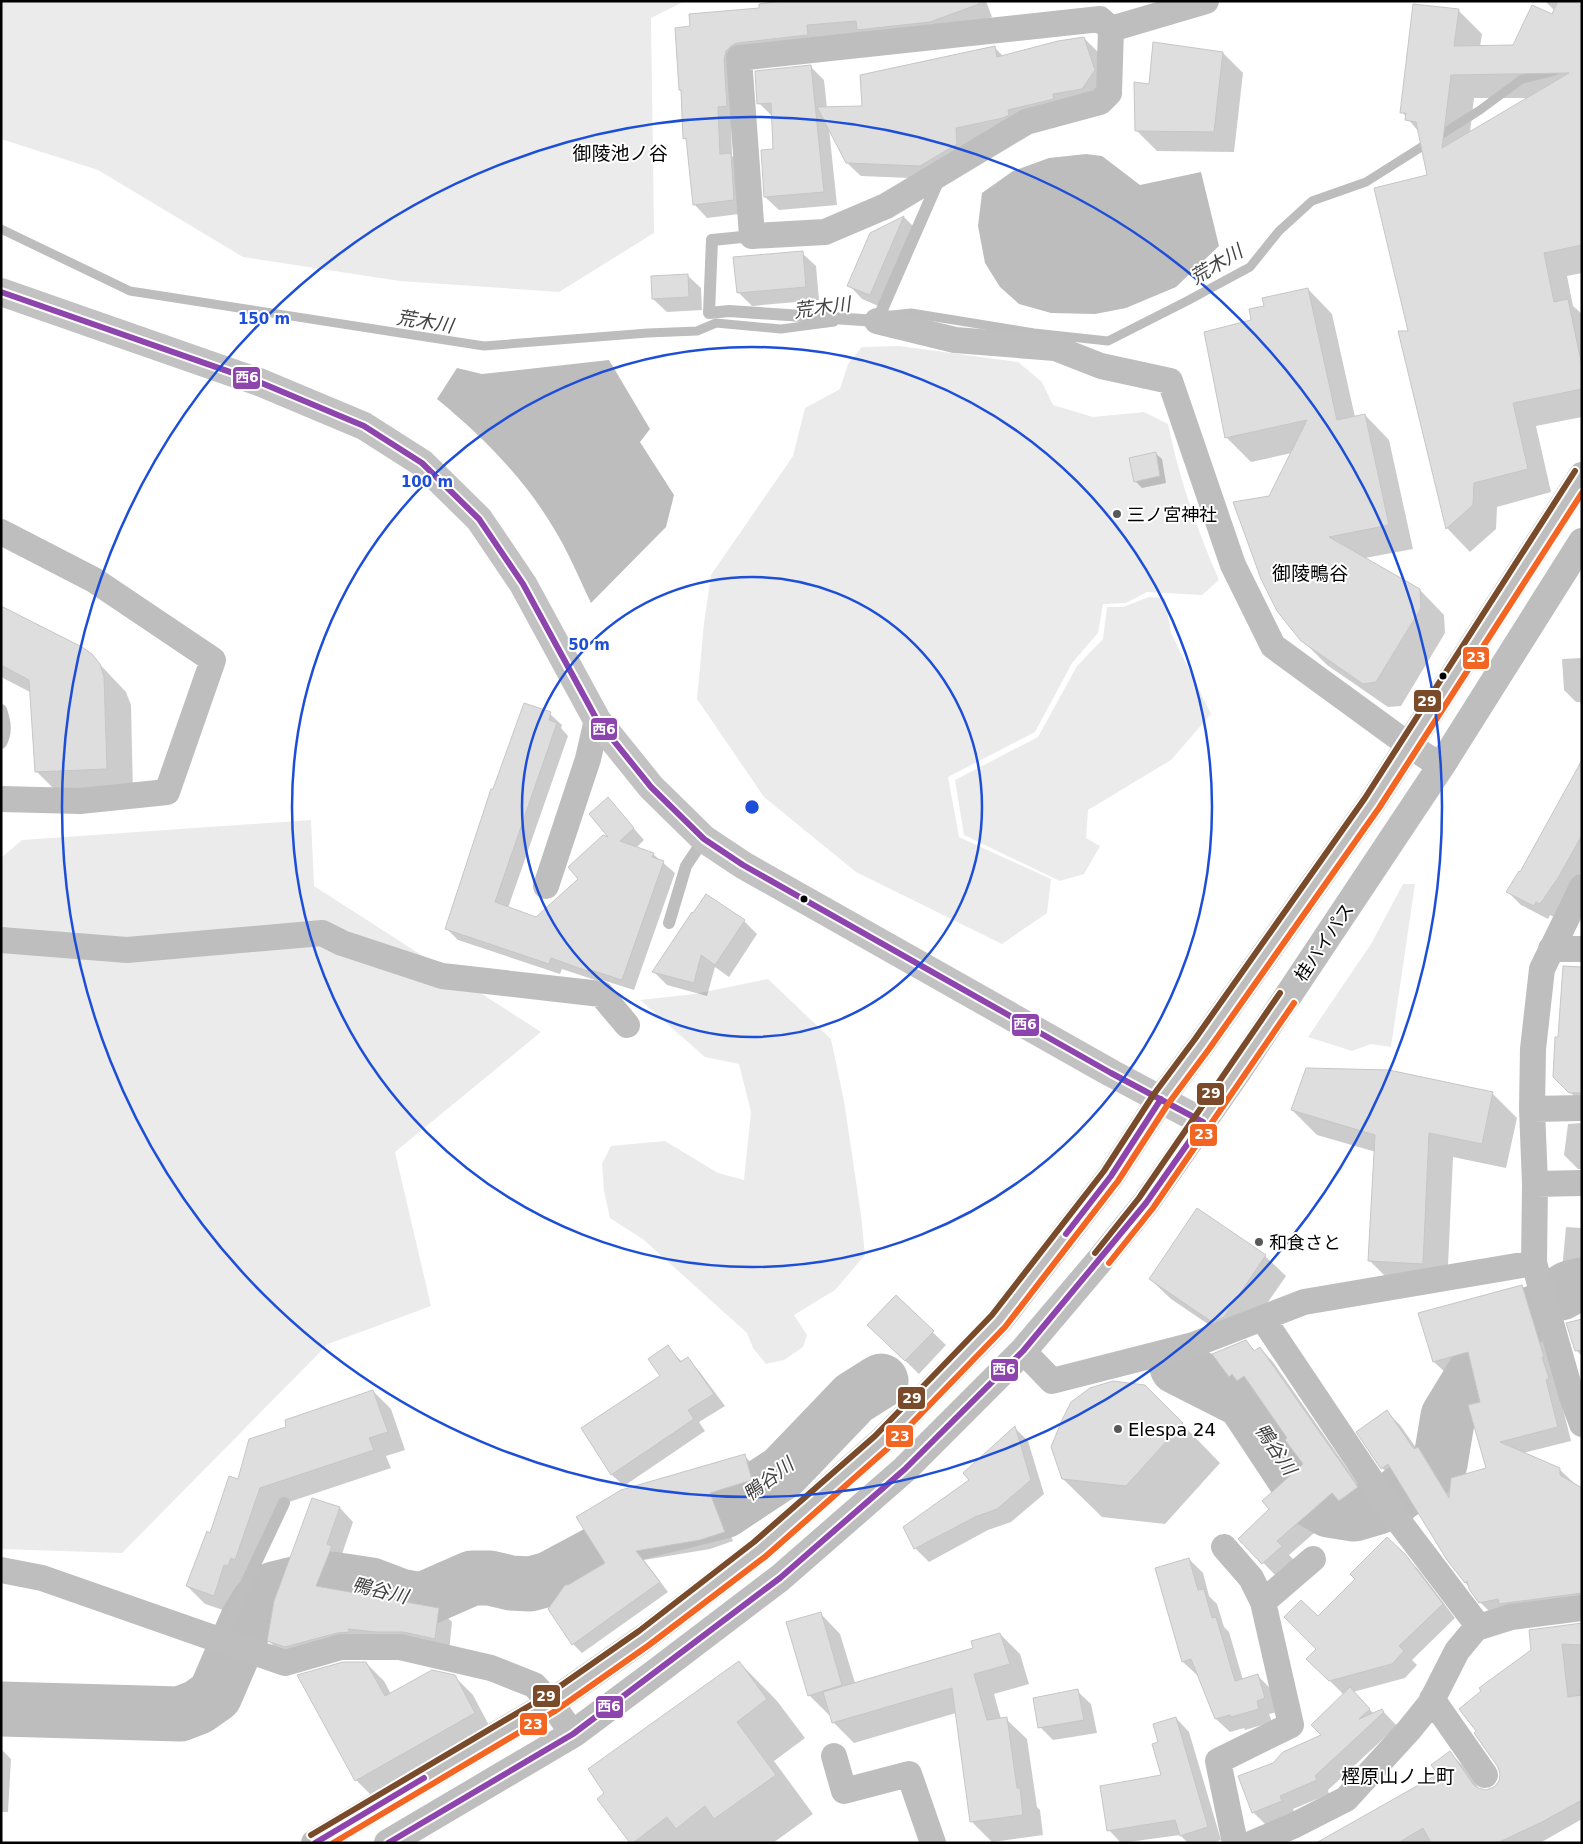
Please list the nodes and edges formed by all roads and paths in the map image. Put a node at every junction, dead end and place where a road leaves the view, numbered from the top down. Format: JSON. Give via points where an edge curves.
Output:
{"nodes":[{"id":1,"x":1203,"y":2,"type":"edge"},
{"id":2,"x":1111,"y":29,"type":"junction"},
{"id":3,"x":943,"y":170,"type":"junction"},
{"id":4,"x":752,"y":236,"type":"junction"},
{"id":5,"x":1,"y":292,"type":"edge"},
{"id":6,"x":877,"y":322,"type":"junction"},
{"id":7,"x":1582,"y":476,"type":"edge"},
{"id":8,"x":1,"y":532,"type":"edge"},
{"id":9,"x":1582,"y":542,"type":"edge"},
{"id":10,"x":1,"y":710,"type":"edge"},
{"id":11,"x":597,"y":720,"type":"junction"},
{"id":12,"x":1,"y":743,"type":"edge"},
{"id":13,"x":1410,"y":746,"type":"junction"},
{"id":14,"x":1441,"y":766,"type":"junction"},
{"id":15,"x":1,"y":799,"type":"edge"},
{"id":16,"x":704,"y":840,"type":"junction"},
{"id":17,"x":546,"y":886,"type":"dead end"},
{"id":18,"x":1582,"y":887,"type":"edge"},
{"id":19,"x":669,"y":923,"type":"dead end"},
{"id":20,"x":1,"y":940,"type":"edge"},
{"id":21,"x":1551,"y":949,"type":"junction"},
{"id":22,"x":1582,"y":949,"type":"edge"},
{"id":23,"x":627,"y":1025,"type":"dead end"},
{"id":24,"x":1161,"y":1099,"type":"junction"},
{"id":25,"x":1582,"y":1108,"type":"edge"},
{"id":26,"x":1532,"y":1109,"type":"junction"},
{"id":27,"x":1203,"y":1122,"type":"junction"},
{"id":28,"x":1582,"y":1183,"type":"edge"},
{"id":29,"x":1536,"y":1184,"type":"junction"},
{"id":30,"x":1534,"y":1263,"type":"junction"},
{"id":31,"x":1263,"y":1319,"type":"junction"},
{"id":32,"x":1023,"y":1351,"type":"junction"},
{"id":33,"x":1582,"y":1424,"type":"edge"},
{"id":34,"x":284,"y":1503,"type":"dead end"},
{"id":35,"x":1224,"y":1547,"type":"dead end"},
{"id":36,"x":1313,"y":1559,"type":"dead end"},
{"id":37,"x":1,"y":1570,"type":"edge"},
{"id":38,"x":1263,"y":1602,"type":"junction"},
{"id":39,"x":1582,"y":1608,"type":"edge"},
{"id":40,"x":1479,"y":1627,"type":"junction"},
{"id":41,"x":229,"y":1644,"type":"junction"},
{"id":42,"x":1432,"y":1699,"type":"junction"},
{"id":43,"x":551,"y":1703,"type":"junction"},
{"id":44,"x":573,"y":1734,"type":"junction"},
{"id":45,"x":834,"y":1756,"type":"dead end"},
{"id":46,"x":1484,"y":1775,"type":"dead end"},
{"id":47,"x":315,"y":1843,"type":"edge"},
{"id":48,"x":388,"y":1843,"type":"edge"},
{"id":49,"x":933,"y":1843,"type":"edge"},
{"id":50,"x":1235,"y":1843,"type":"edge"},
{"id":51,"x":1253,"y":1843,"type":"edge"}],
"edges":[{"from":1,"to":2,"type":"street"},
{"from":2,"to":3,"type":"street","via":[[1109,93],[1100,102],[1026,122]]},
{"from":2,"to":4,"type":"street","via":[[1100,19],[738,58]]},
{"from":3,"to":4,"type":"street","via":[[886,206],[825,232]]},
{"from":3,"to":6,"type":"lane"},
{"from":4,"to":6,"type":"lane","via":[[712,240],[709,314],[729,311]]},
{"from":5,"to":11,"type":"street","via":[[259,382],[364,426],[422,464],[479,519],[524,584]]},
{"from":6,"to":13,"type":"street","via":[[956,340],[1055,348],[1101,366],[1170,381],[1233,565],[1273,646]]},
{"from":7,"to":13,"type":"highway"},
{"from":8,"to":15,"type":"street","via":[[94,580],[213,660],[167,792],[80,801]]},
{"from":9,"to":14,"type":"highway","name":"桂バイパス"},
{"from":10,"to":12,"type":"lane","via":[[5,735]]},
{"from":11,"to":16,"type":"street","via":[[651,787]]},
{"from":11,"to":17,"type":"street","via":[[588,759]]},
{"from":13,"to":14,"type":"street"},
{"from":13,"to":24,"type":"highway"},
{"from":14,"to":27,"type":"highway","name":"桂バイパス"},
{"from":16,"to":19,"type":"lane","via":[[686,866]]},
{"from":16,"to":24,"type":"street","via":[[743,866]]},
{"from":18,"to":21,"type":"street"},
{"from":20,"to":23,"type":"street","via":[[127,950],[322,933],[442,976],[601,994]]},
{"from":21,"to":22,"type":"street"},
{"from":21,"to":26,"type":"street","via":[[1542,969],[1533,1049]]},
{"from":24,"to":27,"type":"street"},
{"from":24,"to":43,"type":"highway","via":[[1111,1176],[999,1321],[881,1442],[760,1549],[644,1638]]},
{"from":25,"to":26,"type":"street"},
{"from":26,"to":29,"type":"street"},
{"from":27,"to":32,"type":"highway","name":"桂バイパス","via":[[1146,1203]]},
{"from":28,"to":29,"type":"street"},
{"from":29,"to":30,"type":"street"},
{"from":30,"to":31,"type":"street","via":[[1304,1302]]},
{"from":30,"to":33,"type":"street"},
{"from":31,"to":32,"type":"street","via":[[1192,1345],[1052,1381]]},
{"from":31,"to":40,"type":"street","via":[[1397,1519]]},
{"from":32,"to":44,"type":"highway","name":"桂バイパス","via":[[905,1469],[780,1578]]},
{"from":34,"to":41,"type":"lane"},
{"from":35,"to":38,"type":"street","via":[[1251,1578]]},
{"from":36,"to":38,"type":"street"},
{"from":37,"to":41,"type":"street","via":[[42,1578]]},
{"from":38,"to":50,"type":"street","via":[[1291,1725],[1218,1761]]},
{"from":39,"to":40,"type":"street","via":[[1511,1617]]},
{"from":40,"to":42,"type":"street","via":[[1457,1651]]},
{"from":41,"to":43,"type":"street","via":[[285,1663],[341,1647],[400,1647],[492,1668],[534,1685]]},
{"from":42,"to":46,"type":"street"},
{"from":42,"to":51,"type":"street","via":[[1409,1730],[1346,1799]]},
{"from":43,"to":44,"type":"street"},
{"from":43,"to":47,"type":"highway"},
{"from":44,"to":48,"type":"highway","name":"桂バイパス"},
{"from":45,"to":49,"type":"street","via":[[844,1791],[909,1774]]}]}
